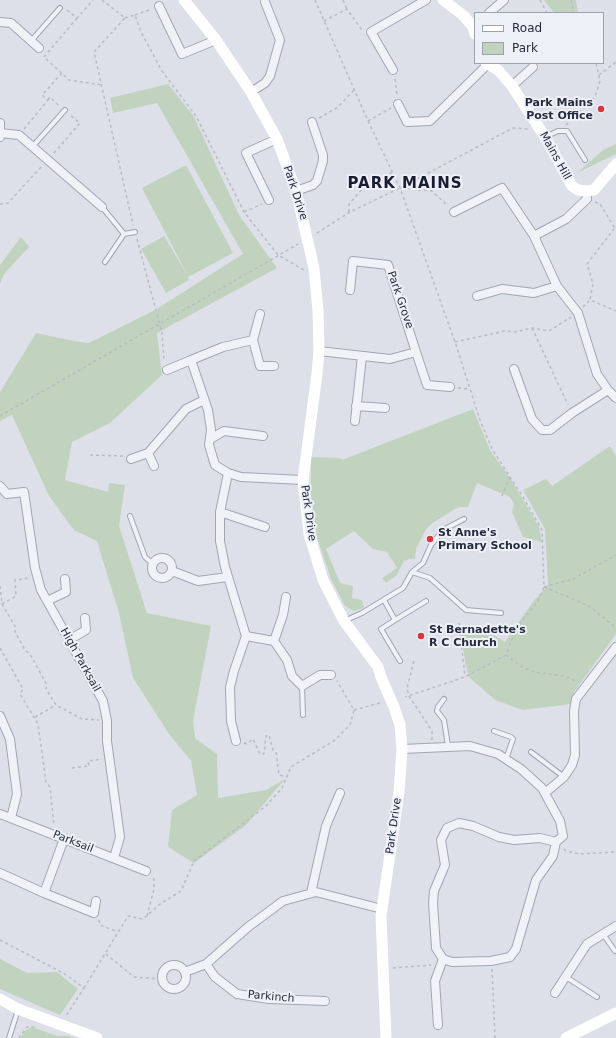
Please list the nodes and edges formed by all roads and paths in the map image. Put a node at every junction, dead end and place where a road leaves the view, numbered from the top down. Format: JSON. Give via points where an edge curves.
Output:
{"nodes":[{"id":1,"x":94,"y":0,"type":"edge"},
{"id":2,"x":102,"y":0,"type":"edge"},
{"id":3,"x":184,"y":0,"type":"edge"},
{"id":4,"x":315,"y":0,"type":"edge"},
{"id":5,"x":344,"y":0,"type":"edge"},
{"id":6,"x":426,"y":0,"type":"edge"},
{"id":7,"x":443,"y":0,"type":"edge"},
{"id":8,"x":504,"y":0,"type":"edge"},
{"id":9,"x":540,"y":0,"type":"edge"},
{"id":10,"x":571,"y":0,"type":"edge"},
{"id":11,"x":265,"y":2,"type":"dead end"},
{"id":12,"x":159,"y":6,"type":"joint"},
{"id":13,"x":60,"y":8,"type":"joint"},
{"id":14,"x":347,"y":9,"type":"junction"},
{"id":15,"x":490,"y":12,"type":"edge"},
{"id":16,"x":546,"y":12,"type":"edge"},
{"id":17,"x":574,"y":12,"type":"edge"},
{"id":18,"x":135,"y":14,"type":"junction"},
{"id":19,"x":77,"y":18,"type":"junction"},
{"id":20,"x":125,"y":18,"type":"junction"},
{"id":21,"x":324,"y":21,"type":"junction"},
{"id":22,"x":0,"y":22,"type":"edge"},
{"id":23,"x":474,"y":29,"type":"edge"},
{"id":24,"x":371,"y":32,"type":"junction"},
{"id":25,"x":216,"y":40,"type":"junction"},
{"id":26,"x":31,"y":41,"type":"junction"},
{"id":27,"x":39,"y":48,"type":"dead end"},
{"id":28,"x":616,"y":62,"type":"edge"},
{"id":29,"x":487,"y":64,"type":"edge"},
{"id":30,"x":596,"y":64,"type":"edge"},
{"id":31,"x":533,"y":67,"type":"dead end"},
{"id":32,"x":394,"y":70,"type":"joint"},
{"id":33,"x":62,"y":73,"type":"junction"},
{"id":34,"x":599,"y":75,"type":"junction"},
{"id":35,"x":102,"y":85,"type":"junction"},
{"id":36,"x":512,"y":86,"type":"junction"},
{"id":37,"x":354,"y":90,"type":"junction"},
{"id":38,"x":251,"y":92,"type":"junction"},
{"id":39,"x":48,"y":100,"type":"junction"},
{"id":40,"x":398,"y":104,"type":"junction"},
{"id":41,"x":65,"y":110,"type":"junction"},
{"id":42,"x":368,"y":121,"type":"junction"},
{"id":43,"x":312,"y":122,"type":"joint"},
{"id":44,"x":0,"y":123,"type":"edge"},
{"id":45,"x":563,"y":130,"type":"junction"},
{"id":46,"x":0,"y":133,"type":"edge"},
{"id":47,"x":543,"y":134,"type":"junction"},
{"id":48,"x":19,"y":136,"type":"junction"},
{"id":49,"x":0,"y":137,"type":"edge"},
{"id":50,"x":277,"y":139,"type":"junction"},
{"id":51,"x":33,"y":146,"type":"junction"},
{"id":52,"x":48,"y":160,"type":"junction"},
{"id":53,"x":585,"y":160,"type":"dead end"},
{"id":54,"x":616,"y":164,"type":"edge"},
{"id":55,"x":392,"y":173,"type":"junction"},
{"id":56,"x":400,"y":188,"type":"junction"},
{"id":57,"x":296,"y":191,"type":"junction"},
{"id":58,"x":589,"y":193,"type":"junction"},
{"id":59,"x":269,"y":200,"type":"joint"},
{"id":60,"x":0,"y":204,"type":"edge"},
{"id":61,"x":102,"y":207,"type":"joint"},
{"id":62,"x":244,"y":212,"type":"junction"},
{"id":63,"x":349,"y":212,"type":"junction"},
{"id":64,"x":454,"y":212,"type":"joint"},
{"id":65,"x":615,"y":230,"type":"edge"},
{"id":66,"x":135,"y":232,"type":"junction"},
{"id":67,"x":317,"y":233,"type":"dead end"},
{"id":68,"x":124,"y":234,"type":"junction"},
{"id":69,"x":534,"y":236,"type":"junction"},
{"id":70,"x":300,"y":243,"type":"dead end"},
{"id":71,"x":278,"y":255,"type":"junction"},
{"id":72,"x":105,"y":262,"type":"dead end"},
{"id":73,"x":315,"y":272,"type":"junction"},
{"id":74,"x":558,"y":286,"type":"junction"},
{"id":75,"x":350,"y":290,"type":"dead end"},
{"id":76,"x":477,"y":296,"type":"dead end"},
{"id":77,"x":590,"y":300,"type":"junction"},
{"id":78,"x":616,"y":311,"type":"edge"},
{"id":79,"x":578,"y":313,"type":"junction"},
{"id":80,"x":260,"y":314,"type":"dead end"},
{"id":81,"x":160,"y":324,"type":"junction"},
{"id":82,"x":532,"y":328,"type":"junction"},
{"id":83,"x":253,"y":340,"type":"junction"},
{"id":84,"x":455,"y":342,"type":"junction"},
{"id":85,"x":319,"y":351,"type":"junction"},
{"id":86,"x":416,"y":352,"type":"junction"},
{"id":87,"x":362,"y":356,"type":"junction"},
{"id":88,"x":191,"y":360,"type":"junction"},
{"id":89,"x":274,"y":366,"type":"dead end"},
{"id":90,"x":514,"y":369,"type":"dead end"},
{"id":91,"x":167,"y":370,"type":"joint"},
{"id":92,"x":450,"y":387,"type":"joint"},
{"id":93,"x":470,"y":389,"type":"junction"},
{"id":94,"x":608,"y":390,"type":"junction"},
{"id":95,"x":616,"y":398,"type":"edge"},
{"id":96,"x":204,"y":400,"type":"junction"},
{"id":97,"x":356,"y":406,"type":"junction"},
{"id":98,"x":385,"y":408,"type":"dead end"},
{"id":99,"x":572,"y":412,"type":"junction"},
{"id":100,"x":0,"y":416,"type":"edge"},
{"id":101,"x":355,"y":421,"type":"dead end"},
{"id":102,"x":263,"y":436,"type":"dead end"},
{"id":103,"x":212,"y":438,"type":"junction"},
{"id":104,"x":148,"y":453,"type":"junction"},
{"id":105,"x":90,"y":455,"type":"dead end"},
{"id":106,"x":131,"y":459,"type":"joint"},
{"id":107,"x":154,"y":466,"type":"dead end"},
{"id":108,"x":228,"y":473,"type":"junction"},
{"id":109,"x":510,"y":476,"type":"junction"},
{"id":110,"x":303,"y":480,"type":"junction"},
{"id":111,"x":0,"y":486,"type":"edge"},
{"id":112,"x":502,"y":496,"type":"dead end"},
{"id":113,"x":220,"y":512,"type":"junction"},
{"id":114,"x":130,"y":516,"type":"dead end"},
{"id":115,"x":464,"y":519,"type":"dead end"},
{"id":116,"x":265,"y":527,"type":"dead end"},
{"id":117,"x":616,"y":555,"type":"edge"},
{"id":118,"x":154,"y":564,"type":"junction"},
{"id":119,"x":172,"y":571,"type":"junction"},
{"id":120,"x":412,"y":572,"type":"junction"},
{"id":121,"x":37,"y":576,"type":"junction"},
{"id":122,"x":228,"y":577,"type":"junction"},
{"id":123,"x":65,"y":579,"type":"dead end"},
{"id":124,"x":0,"y":586,"type":"edge"},
{"id":125,"x":544,"y":587,"type":"junction"},
{"id":126,"x":0,"y":594,"type":"edge"},
{"id":127,"x":286,"y":597,"type":"dead end"},
{"id":128,"x":384,"y":600,"type":"junction"},
{"id":129,"x":47,"y":601,"type":"junction"},
{"id":130,"x":426,"y":601,"type":"dead end"},
{"id":131,"x":2,"y":604,"type":"junction"},
{"id":132,"x":501,"y":613,"type":"dead end"},
{"id":133,"x":85,"y":618,"type":"dead end"},
{"id":134,"x":395,"y":620,"type":"junction"},
{"id":135,"x":344,"y":621,"type":"junction"},
{"id":136,"x":459,"y":623,"type":"dead end"},
{"id":137,"x":616,"y":628,"type":"edge"},
{"id":138,"x":246,"y":636,"type":"junction"},
{"id":139,"x":69,"y":640,"type":"junction"},
{"id":140,"x":274,"y":641,"type":"junction"},
{"id":141,"x":616,"y":647,"type":"edge"},
{"id":142,"x":0,"y":648,"type":"edge"},
{"id":143,"x":506,"y":655,"type":"junction"},
{"id":144,"x":400,"y":661,"type":"dead end"},
{"id":145,"x":414,"y":661,"type":"dead end"},
{"id":146,"x":331,"y":675,"type":"joint"},
{"id":147,"x":465,"y":677,"type":"junction"},
{"id":148,"x":302,"y":686,"type":"junction"},
{"id":149,"x":586,"y":686,"type":"junction"},
{"id":150,"x":409,"y":696,"type":"junction"},
{"id":151,"x":405,"y":697,"type":"dead end"},
{"id":152,"x":444,"y":699,"type":"dead end"},
{"id":153,"x":380,"y":703,"type":"dead end"},
{"id":154,"x":56,"y":705,"type":"junction"},
{"id":155,"x":354,"y":710,"type":"junction"},
{"id":156,"x":303,"y":715,"type":"dead end"},
{"id":157,"x":0,"y":716,"type":"edge"},
{"id":158,"x":35,"y":718,"type":"junction"},
{"id":159,"x":107,"y":721,"type":"junction"},
{"id":160,"x":494,"y":731,"type":"dead end"},
{"id":161,"x":236,"y":741,"type":"joint"},
{"id":162,"x":448,"y":746,"type":"junction"},
{"id":163,"x":433,"y":747,"type":"junction"},
{"id":164,"x":402,"y":749,"type":"junction"},
{"id":165,"x":531,"y":752,"type":"dead end"},
{"id":166,"x":506,"y":759,"type":"junction"},
{"id":167,"x":94,"y":760,"type":"dead end"},
{"id":168,"x":72,"y":768,"type":"dead end"},
{"id":169,"x":286,"y":776,"type":"junction"},
{"id":170,"x":564,"y":777,"type":"junction"},
{"id":171,"x":340,"y":793,"type":"dead end"},
{"id":172,"x":545,"y":793,"type":"junction"},
{"id":173,"x":0,"y":814,"type":"edge"},
{"id":174,"x":11,"y":818,"type":"junction"},
{"id":175,"x":56,"y":835,"type":"junction"},
{"id":176,"x":64,"y":839,"type":"junction"},
{"id":177,"x":556,"y":842,"type":"junction"},
{"id":178,"x":616,"y":852,"type":"edge"},
{"id":179,"x":114,"y":858,"type":"junction"},
{"id":180,"x":146,"y":871,"type":"joint"},
{"id":181,"x":0,"y":873,"type":"edge"},
{"id":182,"x":44,"y":893,"type":"junction"},
{"id":183,"x":311,"y":893,"type":"junction"},
{"id":184,"x":96,"y":901,"type":"dead end"},
{"id":185,"x":382,"y":909,"type":"junction"},
{"id":186,"x":94,"y":913,"type":"junction"},
{"id":187,"x":147,"y":916,"type":"junction"},
{"id":188,"x":616,"y":926,"type":"edge"},
{"id":189,"x":118,"y":932,"type":"junction"},
{"id":190,"x":603,"y":934,"type":"junction"},
{"id":191,"x":0,"y":940,"type":"edge"},
{"id":192,"x":615,"y":951,"type":"dead end"},
{"id":193,"x":106,"y":954,"type":"junction"},
{"id":194,"x":442,"y":961,"type":"junction"},
{"id":195,"x":491,"y":962,"type":"junction"},
{"id":196,"x":206,"y":964,"type":"junction"},
{"id":197,"x":383,"y":969,"type":"junction"},
{"id":198,"x":185,"y":972,"type":"junction"},
{"id":199,"x":566,"y":977,"type":"junction"},
{"id":200,"x":162,"y":979,"type":"junction"},
{"id":201,"x":84,"y":988,"type":"junction"},
{"id":202,"x":555,"y":993,"type":"dead end"},
{"id":203,"x":597,"y":997,"type":"dead end"},
{"id":204,"x":0,"y":999,"type":"edge"},
{"id":205,"x":325,"y":1001,"type":"dead end"},
{"id":206,"x":18,"y":1009,"type":"junction"},
{"id":207,"x":616,"y":1014,"type":"edge"},
{"id":208,"x":438,"y":1025,"type":"dead end"},
{"id":209,"x":63,"y":1026,"type":"junction"},
{"id":210,"x":40,"y":1028,"type":"dead end"},
{"id":211,"x":9,"y":1038,"type":"edge"},
{"id":212,"x":19,"y":1038,"type":"edge"},
{"id":213,"x":97,"y":1038,"type":"edge"},
{"id":214,"x":386,"y":1038,"type":"edge"},
{"id":215,"x":495,"y":1038,"type":"edge"},
{"id":216,"x":566,"y":1038,"type":"edge"}],
"edges":[{"from":1,"to":19,"type":"path"},
{"from":2,"to":20,"type":"path"},
{"from":3,"to":25,"type":"street","name":"Park Drive"},
{"from":4,"to":21,"type":"path"},
{"from":5,"to":14,"type":"path"},
{"from":6,"to":24,"type":"street"},
{"from":7,"to":23,"type":"street","via":[[464,16]]},
{"from":8,"to":15,"type":"street"},
{"from":9,"to":16,"type":"path"},
{"from":10,"to":17,"type":"path"},
{"from":11,"to":38,"type":"street","via":[[280,40],[270,76],[265,84]]},
{"from":12,"to":18,"type":"path"},
{"from":12,"to":25,"type":"street","via":[[182,54]]},
{"from":13,"to":19,"type":"path","via":[[62,6]]},
{"from":13,"to":26,"type":"lane"},
{"from":14,"to":21,"type":"path"},
{"from":14,"to":24,"type":"path","via":[[362,30]]},
{"from":18,"to":20,"type":"path"},
{"from":18,"to":62,"type":"path","via":[[141,32],[162,71],[196,116]]},
{"from":19,"to":33,"type":"path","via":[[44,57]]},
{"from":20,"to":35,"type":"path","via":[[94,52]]},
{"from":21,"to":37,"type":"path"},
{"from":22,"to":26,"type":"street","via":[[11,23]]},
{"from":24,"to":32,"type":"street"},
{"from":25,"to":38,"type":"street","name":"Park Drive"},
{"from":26,"to":27,"type":"street"},
{"from":28,"to":34,"type":"path"},
{"from":29,"to":36,"type":"street","name":"Mains Hill","via":[[498,70]]},
{"from":29,"to":40,"type":"street","name":"Mains Hill","via":[[430,121],[407,122]]},
{"from":30,"to":34,"type":"path"},
{"from":31,"to":36,"type":"street"},
{"from":32,"to":40,"type":"path"},
{"from":33,"to":35,"type":"path","via":[[70,80]]},
{"from":33,"to":39,"type":"path","via":[[42,95]]},
{"from":34,"to":45,"type":"path","via":[[600,81],[595,97],[569,120]]},
{"from":35,"to":66,"type":"path"},
{"from":36,"to":47,"type":"street","name":"Mains Hill"},
{"from":37,"to":42,"type":"path"},
{"from":37,"to":43,"type":"path","via":[[338,107]]},
{"from":38,"to":50,"type":"street","name":"Park Drive"},
{"from":39,"to":41,"type":"path","via":[[50,97]]},
{"from":39,"to":48,"type":"path"},
{"from":40,"to":42,"type":"path"},
{"from":41,"to":51,"type":"lane"},
{"from":41,"to":52,"type":"path","via":[[80,124]]},
{"from":42,"to":55,"type":"path"},
{"from":43,"to":57,"type":"street","via":[[323,161],[317,181]]},
{"from":44,"to":46,"type":"street"},
{"from":45,"to":47,"type":"lane"},
{"from":45,"to":53,"type":"lane","via":[[570,134]]},
{"from":46,"to":48,"type":"street"},
{"from":46,"to":49,"type":"street"},
{"from":47,"to":56,"type":"path","via":[[513,128]]},
{"from":47,"to":58,"type":"street","name":"Mains Hill","via":[[572,186]]},
{"from":48,"to":51,"type":"street"},
{"from":50,"to":57,"type":"street","name":"Park Drive"},
{"from":50,"to":59,"type":"street","via":[[246,153]]},
{"from":51,"to":52,"type":"street"},
{"from":52,"to":60,"type":"path","via":[[8,203]]},
{"from":52,"to":61,"type":"street"},
{"from":54,"to":58,"type":"street"},
{"from":55,"to":56,"type":"path"},
{"from":55,"to":63,"type":"path","via":[[369,181],[349,204]]},
{"from":56,"to":63,"type":"path"},
{"from":56,"to":64,"type":"path","via":[[432,191]]},
{"from":56,"to":84,"type":"path"},
{"from":57,"to":73,"type":"street","name":"Park Drive"},
{"from":58,"to":65,"type":"path","via":[[600,204]]},
{"from":58,"to":69,"type":"street","via":[[566,219]]},
{"from":59,"to":62,"type":"path"},
{"from":61,"to":68,"type":"lane"},
{"from":62,"to":71,"type":"path"},
{"from":63,"to":67,"type":"path"},
{"from":64,"to":69,"type":"street","via":[[502,188]]},
{"from":65,"to":77,"type":"path","via":[[587,264],[593,284]]},
{"from":66,"to":68,"type":"lane"},
{"from":66,"to":81,"type":"path"},
{"from":68,"to":72,"type":"lane"},
{"from":69,"to":74,"type":"street"},
{"from":70,"to":71,"type":"path"},
{"from":71,"to":73,"type":"path","via":[[306,271]]},
{"from":71,"to":81,"type":"path"},
{"from":73,"to":85,"type":"street","name":"Park Drive"},
{"from":74,"to":76,"type":"street","via":[[534,293],[502,289]]},
{"from":74,"to":79,"type":"street"},
{"from":75,"to":86,"type":"street","name":"Park Grove","via":[[353,261],[388,265]]},
{"from":77,"to":78,"type":"path"},
{"from":77,"to":79,"type":"path"},
{"from":79,"to":82,"type":"path","via":[[549,331]]},
{"from":79,"to":94,"type":"street","via":[[595,368]]},
{"from":80,"to":83,"type":"street"},
{"from":81,"to":91,"type":"path"},
{"from":81,"to":100,"type":"path"},
{"from":82,"to":84,"type":"path"},
{"from":82,"to":99,"type":"path"},
{"from":83,"to":88,"type":"street","via":[[223,347]]},
{"from":83,"to":89,"type":"street","via":[[260,366]]},
{"from":84,"to":93,"type":"path"},
{"from":85,"to":87,"type":"street"},
{"from":85,"to":110,"type":"street","name":"Park Drive"},
{"from":86,"to":87,"type":"street","via":[[390,359]]},
{"from":86,"to":92,"type":"street","name":"Park Grove","via":[[427,385]]},
{"from":87,"to":97,"type":"street"},
{"from":88,"to":91,"type":"street"},
{"from":88,"to":96,"type":"street"},
{"from":90,"to":99,"type":"street","via":[[532,419],[542,430],[550,430]]},
{"from":92,"to":93,"type":"path"},
{"from":93,"to":109,"type":"path","via":[[492,449]]},
{"from":94,"to":95,"type":"street"},
{"from":94,"to":99,"type":"street"},
{"from":96,"to":103,"type":"street"},
{"from":96,"to":104,"type":"street","via":[[186,409]]},
{"from":97,"to":98,"type":"street"},
{"from":97,"to":101,"type":"street"},
{"from":102,"to":103,"type":"street","via":[[224,431]]},
{"from":103,"to":108,"type":"street","via":[[209,445],[216,465]]},
{"from":104,"to":106,"type":"street"},
{"from":104,"to":107,"type":"street"},
{"from":105,"to":106,"type":"path","via":[[124,456]]},
{"from":108,"to":110,"type":"street","via":[[241,477]]},
{"from":108,"to":113,"type":"street"},
{"from":109,"to":112,"type":"path"},
{"from":109,"to":125,"type":"path","via":[[542,530]]},
{"from":110,"to":135,"type":"street","name":"Park Drive","via":[[308,534],[323,580]]},
{"from":111,"to":121,"type":"street","name":"High Parksail","via":[[7,494],[24,492]]},
{"from":113,"to":116,"type":"street"},
{"from":113,"to":122,"type":"street","via":[[220,541]]},
{"from":114,"to":118,"type":"lane","via":[[145,557]]},
{"from":115,"to":120,"type":"lane","via":[[443,530],[431,545],[423,563]]},
{"from":117,"to":125,"type":"path","via":[[573,579]]},
{"from":118,"to":119,"type":"street","via":[[158,559],[164,559],[171,565]]},
{"from":118,"to":119,"type":"street","via":[[152,570],[157,577],[166,578]]},
{"from":119,"to":122,"type":"street","via":[[198,581]]},
{"from":120,"to":128,"type":"lane","via":[[403,588]]},
{"from":120,"to":132,"type":"lane","via":[[430,578],[466,610]]},
{"from":121,"to":129,"type":"street","name":"High Parksail"},
{"from":121,"to":131,"type":"path","via":[[15,580],[16,596]]},
{"from":122,"to":138,"type":"street"},
{"from":123,"to":129,"type":"street","via":[[66,592]]},
{"from":124,"to":126,"type":"path"},
{"from":125,"to":137,"type":"path","via":[[589,606]]},
{"from":125,"to":143,"type":"path","via":[[538,601],[516,628]]},
{"from":126,"to":131,"type":"path"},
{"from":127,"to":140,"type":"street"},
{"from":128,"to":134,"type":"lane"},
{"from":128,"to":135,"type":"lane"},
{"from":129,"to":139,"type":"street","name":"High Parksail"},
{"from":130,"to":134,"type":"lane"},
{"from":131,"to":154,"type":"path"},
{"from":133,"to":139,"type":"street","via":[[86,630]]},
{"from":134,"to":144,"type":"lane","via":[[381,629]]},
{"from":135,"to":164,"type":"street","name":"Park Drive","bridge":true,"via":[[378,667],[400,725]]},
{"from":136,"to":147,"type":"path"},
{"from":138,"to":140,"type":"street"},
{"from":138,"to":161,"type":"street","via":[[230,687],[231,721]]},
{"from":139,"to":159,"type":"street","name":"High Parksail","via":[[103,701]]},
{"from":140,"to":148,"type":"street","via":[[287,660],[292,676]]},
{"from":141,"to":149,"type":"street"},
{"from":142,"to":158,"type":"path","via":[[23,689],[20,694]]},
{"from":143,"to":147,"type":"path"},
{"from":143,"to":149,"type":"path","via":[[534,672],[564,676]]},
{"from":145,"to":150,"type":"path","via":[[407,688]]},
{"from":146,"to":148,"type":"street","via":[[320,675]]},
{"from":146,"to":155,"type":"path"},
{"from":147,"to":150,"type":"path"},
{"from":148,"to":156,"type":"lane"},
{"from":149,"to":170,"type":"street","via":[[576,699],[575,755],[572,766]]},
{"from":150,"to":151,"type":"path"},
{"from":150,"to":163,"type":"path","via":[[432,731]]},
{"from":152,"to":162,"type":"lane","via":[[437,711],[444,720]]},
{"from":153,"to":155,"type":"path"},
{"from":154,"to":158,"type":"path"},
{"from":154,"to":159,"type":"path","via":[[82,719]]},
{"from":155,"to":169,"type":"path","via":[[350,724],[335,740],[290,767]]},
{"from":157,"to":174,"type":"street","via":[[10,739],[17,794]]},
{"from":158,"to":175,"type":"path","via":[[46,782],[50,787]]},
{"from":159,"to":179,"type":"street","name":"High Parksail","via":[[107,741],[120,837]]},
{"from":160,"to":166,"type":"lane","via":[[513,739]]},
{"from":161,"to":169,"type":"path","via":[[247,744],[253,739],[260,754],[264,754],[266,736],[269,736],[276,752],[279,774]]},
{"from":162,"to":163,"type":"street"},
{"from":162,"to":166,"type":"street","via":[[470,746]]},
{"from":163,"to":164,"type":"street"},
{"from":164,"to":185,"type":"street","name":"Park Drive","via":[[399,792]]},
{"from":165,"to":170,"type":"lane"},
{"from":166,"to":172,"type":"street","via":[[536,782]]},
{"from":167,"to":168,"type":"path","via":[[88,760],[89,766]]},
{"from":169,"to":187,"type":"path","via":[[282,788],[267,805],[194,861],[181,891]]},
{"from":170,"to":172,"type":"street"},
{"from":171,"to":183,"type":"street","via":[[326,826]]},
{"from":172,"to":177,"type":"street","via":[[560,821],[563,836]]},
{"from":173,"to":174,"type":"street","name":"Parksail"},
{"from":174,"to":175,"type":"street","name":"Parksail"},
{"from":175,"to":176,"type":"street","name":"Parksail"},
{"from":176,"to":179,"type":"street","name":"Parksail"},
{"from":176,"to":182,"type":"street"},
{"from":177,"to":178,"type":"path","via":[[566,851],[580,854]]},
{"from":177,"to":194,"type":"street","via":[[540,838],[514,840],[499,837],[459,822],[447,828],[441,840],[445,865],[434,891],[433,903],[436,948]]},
{"from":177,"to":195,"type":"street","via":[[553,856],[536,880],[516,949],[510,957]]},
{"from":179,"to":180,"type":"street","name":"Parksail"},
{"from":180,"to":187,"type":"path","via":[[154,879]]},
{"from":181,"to":182,"type":"street"},
{"from":182,"to":186,"type":"street"},
{"from":183,"to":185,"type":"street","via":[[316,892]]},
{"from":183,"to":196,"type":"street","via":[[283,901],[248,927]]},
{"from":184,"to":186,"type":"street"},
{"from":185,"to":197,"type":"street","name":"Park Drive"},
{"from":186,"to":189,"type":"path","via":[[99,918],[100,925]]},
{"from":187,"to":189,"type":"path","via":[[143,919],[128,916]]},
{"from":188,"to":190,"type":"street"},
{"from":189,"to":193,"type":"path"},
{"from":190,"to":192,"type":"lane"},
{"from":190,"to":199,"type":"street","via":[[587,944]]},
{"from":191,"to":201,"type":"path","via":[[65,974]]},
{"from":193,"to":200,"type":"path","via":[[134,977]]},
{"from":193,"to":201,"type":"path"},
{"from":194,"to":195,"type":"street"},
{"from":194,"to":197,"type":"path"},
{"from":194,"to":208,"type":"street","via":[[435,981]]},
{"from":195,"to":215,"type":"path"},
{"from":196,"to":198,"type":"street"},
{"from":196,"to":205,"type":"street","name":"Parkinch","via":[[215,977],[237,994],[269,999]]},
{"from":197,"to":214,"type":"street","name":"Park Drive"},
{"from":198,"to":200,"type":"street","via":[[172,965],[163,972]]},
{"from":198,"to":200,"type":"street","via":[[184,983],[175,989],[168,988]]},
{"from":199,"to":202,"type":"street"},
{"from":199,"to":203,"type":"lane"},
{"from":201,"to":209,"type":"path","via":[[66,1015]]},
{"from":204,"to":206,"type":"street"},
{"from":206,"to":209,"type":"street"},
{"from":206,"to":211,"type":"lane"},
{"from":207,"to":216,"type":"street"},
{"from":209,"to":213,"type":"street"},
{"from":210,"to":212,"type":"path","via":[[26,1027]]}]}
